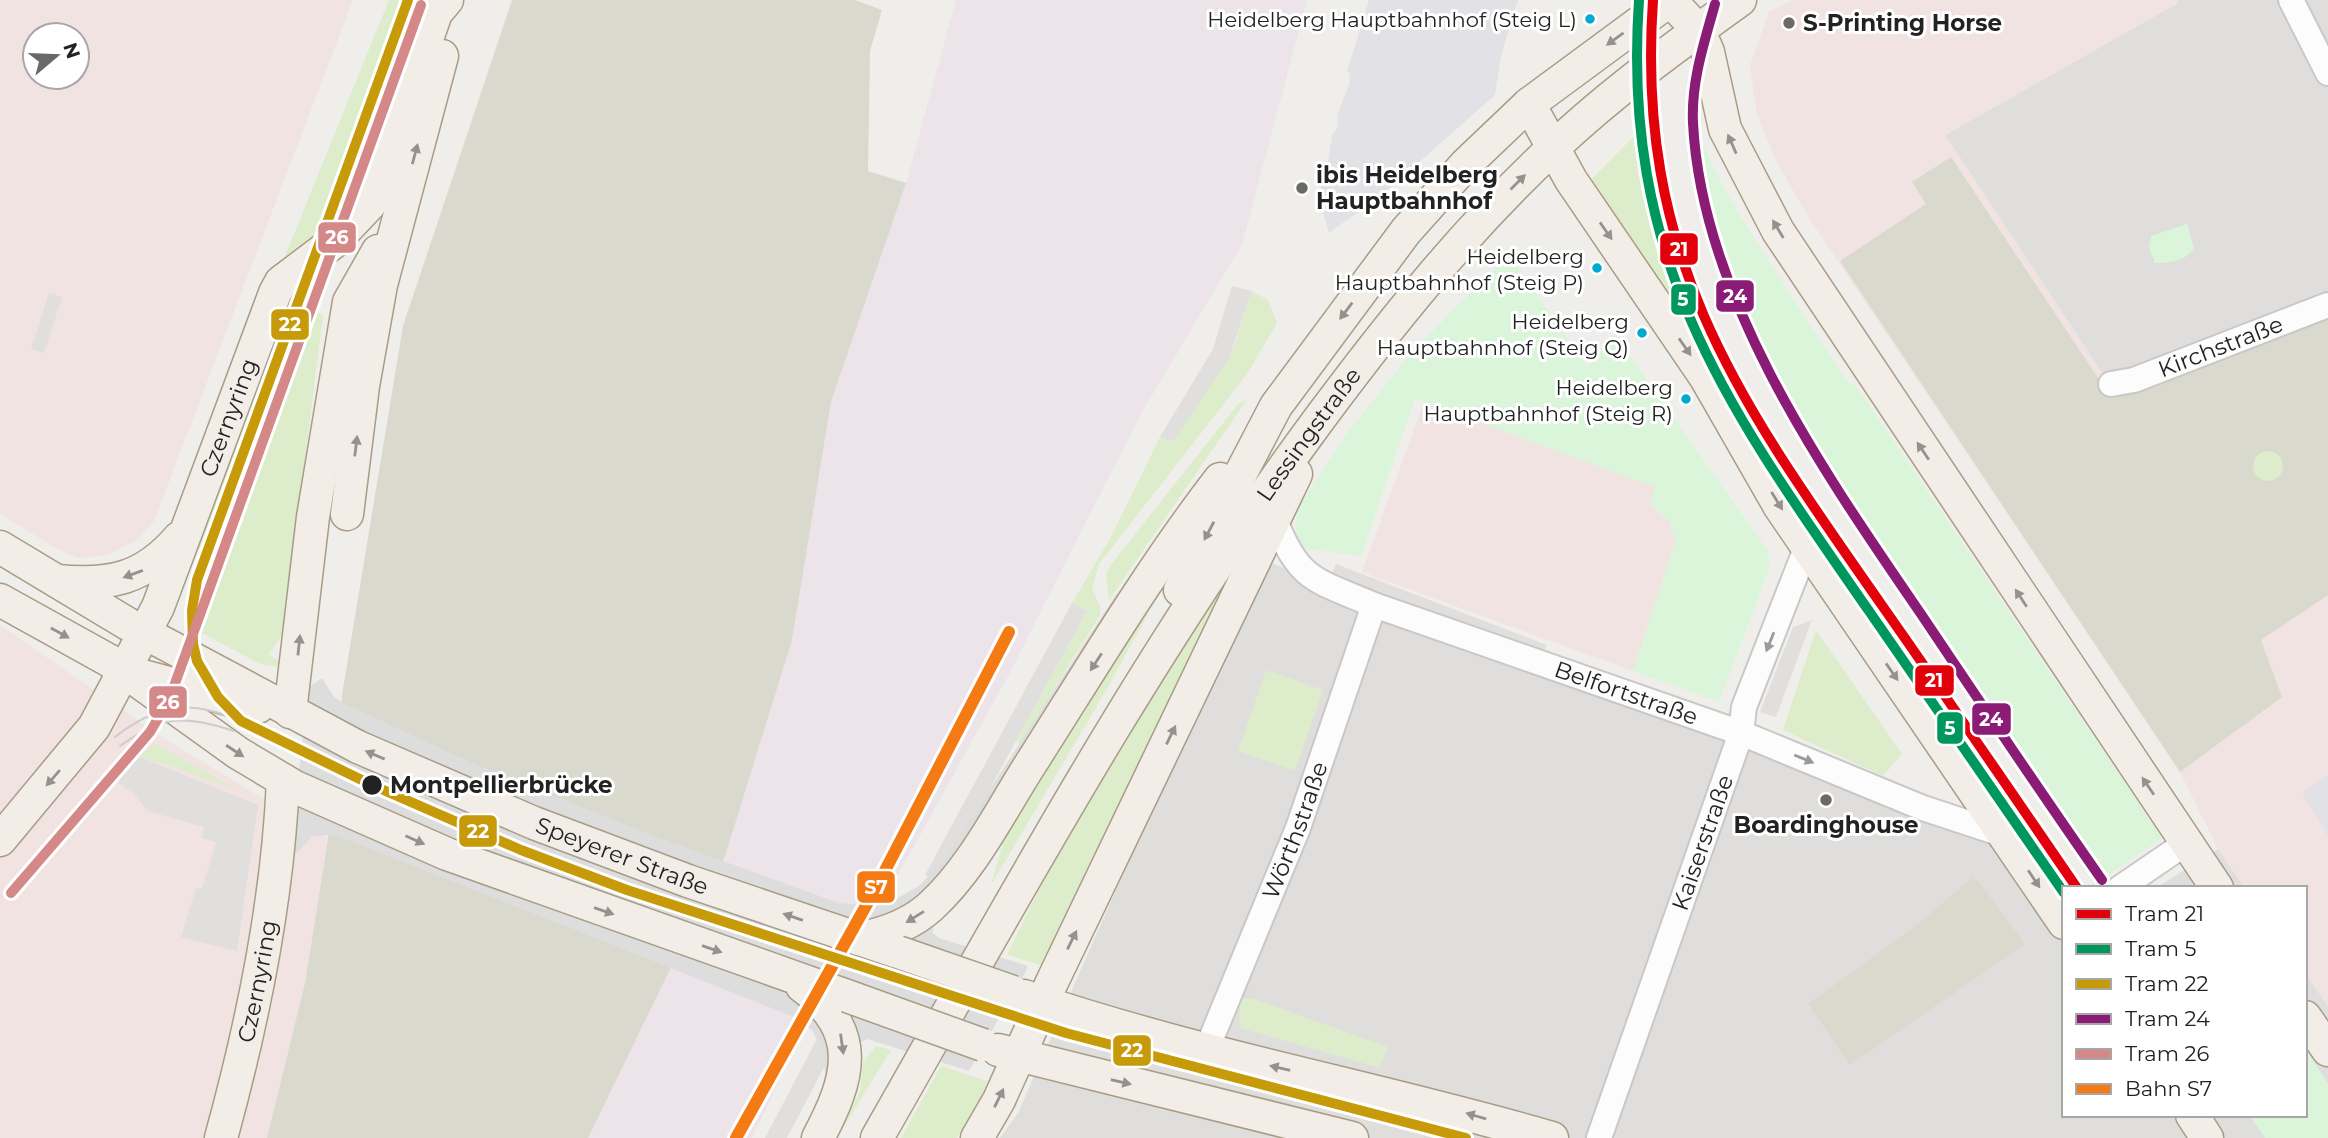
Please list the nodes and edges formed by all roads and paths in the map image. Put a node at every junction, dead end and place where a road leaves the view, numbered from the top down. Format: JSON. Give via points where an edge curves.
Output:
{"nodes":[{"id":1,"x":447,"y":0,"type":"edge"},
{"id":2,"x":454,"y":0,"type":"edge"},
{"id":3,"x":1670,"y":0,"type":"edge"},
{"id":4,"x":2291,"y":0,"type":"edge"},
{"id":5,"x":1738,"y":1,"type":"edge"},
{"id":6,"x":1699,"y":31,"type":"junction"},
{"id":7,"x":2328,"y":73,"type":"edge"},
{"id":8,"x":1718,"y":101,"type":"junction"},
{"id":9,"x":1530,"y":104,"type":"junction"},
{"id":10,"x":1553,"y":148,"type":"junction"},
{"id":11,"x":397,"y":220,"type":"junction"},
{"id":12,"x":1387,"y":257,"type":"junction"},
{"id":13,"x":2328,"y":305,"type":"edge"},
{"id":14,"x":1399,"y":313,"type":"junction"},
{"id":15,"x":2111,"y":384,"type":"dead end"},
{"id":16,"x":1276,"y":406,"type":"junction"},
{"id":17,"x":1323,"y":413,"type":"junction"},
{"id":18,"x":347,"y":514,"type":"dead end"},
{"id":19,"x":1275,"y":520,"type":"junction"},
{"id":20,"x":184,"y":531,"type":"junction"},
{"id":21,"x":1807,"y":546,"type":"junction"},
{"id":22,"x":0,"y":547,"type":"edge"},
{"id":23,"x":55,"y":581,"type":"junction"},
{"id":24,"x":0,"y":600,"type":"edge"},
{"id":25,"x":1374,"y":605,"type":"junction"},
{"id":26,"x":144,"y":633,"type":"junction"},
{"id":27,"x":124,"y":671,"type":"junction"},
{"id":28,"x":1130,"y":696,"type":"junction"},
{"id":29,"x":297,"y":716,"type":"junction"},
{"id":30,"x":1741,"y":733,"type":"junction"},
{"id":31,"x":289,"y":784,"type":"junction"},
{"id":32,"x":2005,"y":835,"type":"junction"},
{"id":33,"x":0,"y":839,"type":"edge"},
{"id":34,"x":2186,"y":843,"type":"junction"},
{"id":35,"x":2123,"y":886,"type":"edge"},
{"id":36,"x":2216,"y":886,"type":"edge"},
{"id":37,"x":2062,"y":920,"type":"edge"},
{"id":38,"x":858,"y":939,"type":"junction"},
{"id":39,"x":787,"y":974,"type":"junction"},
{"id":40,"x":1028,"y":997,"type":"junction"},
{"id":41,"x":2307,"y":1020,"type":"edge"},
{"id":42,"x":2328,"y":1050,"type":"edge"},
{"id":43,"x":1206,"y":1051,"type":"junction"},
{"id":44,"x":1018,"y":1056,"type":"junction"},
{"id":45,"x":2193,"y":1117,"type":"edge"},
{"id":46,"x":221,"y":1138,"type":"edge"},
{"id":47,"x":818,"y":1138,"type":"edge"},
{"id":48,"x":877,"y":1138,"type":"edge"},
{"id":49,"x":977,"y":1138,"type":"edge"},
{"id":50,"x":1352,"y":1138,"type":"edge"},
{"id":51,"x":1552,"y":1138,"type":"edge"},
{"id":52,"x":1599,"y":1138,"type":"edge"},
{"id":53,"x":2207,"y":1138,"type":"edge"}],
"edges":[{"from":1,"to":20,"type":"main road","name":"Czernyring","via":[[436,13],[370,204],[334,242],[281,282],[275,293]]},
{"from":11,"to":2,"type":"main road","one_way":true},
{"from":3,"to":6,"type":"main road"},
{"from":3,"to":9,"type":"main road","name":"Lessingstraße","one_way":true},
{"from":4,"to":7,"type":"street"},
{"from":5,"to":6,"type":"main road","name":"Lessingstraße"},
{"from":5,"to":8,"type":"main road","via":[[1727,37]]},
{"from":6,"to":8,"type":"main road"},
{"from":6,"to":10,"type":"main road","name":"Lessingstraße"},
{"from":34,"to":8,"type":"main road","one_way":true,"via":[[1778,230],[1733,147]]},
{"from":9,"to":10,"type":"main road"},
{"from":9,"to":12,"type":"main road","name":"Lessingstraße","via":[[1466,164]]},
{"from":14,"to":10,"type":"main road","name":"Lessingstraße","one_way":true},
{"from":10,"to":21,"type":"main road","one_way":true,"via":[[1706,378]]},
{"from":18,"to":11,"type":"main road","one_way":true,"via":[[363,386]]},
{"from":29,"to":11,"type":"main road","one_way":true,"via":[[327,431],[349,302]]},
{"from":12,"to":14,"type":"main road"},
{"from":12,"to":16,"type":"main road","name":"Lessingstraße","one_way":true},
{"from":13,"to":15,"type":"street","name":"Kirchstraße","via":[[2134,380]]},
{"from":14,"to":17,"type":"main road","name":"Lessingstraße"},
{"from":16,"to":28,"type":"main road","name":"Lessingstraße","one_way":true,"via":[[1196,555]]},
{"from":16,"to":38,"type":"main road","one_way":true,"via":[[1195,511],[943,894],[903,925]]},
{"from":17,"to":19,"type":"main road"},
{"from":17,"to":28,"type":"main road","name":"Lessingstraße"},
{"from":19,"to":25,"type":"street","name":"Belfortstraße","via":[[1288,554],[1303,572]]},
{"from":40,"to":19,"type":"main road","one_way":true},
{"from":20,"to":23,"type":"main road","one_way":true,"via":[[150,567],[107,582]]},
{"from":20,"to":26,"type":"main road","name":"Czernyring","via":[[162,597]]},
{"from":21,"to":30,"type":"street","name":"Kaiserstraße","one_way":true,"via":[[1744,707]]},
{"from":21,"to":32,"type":"main road","one_way":true},
{"from":22,"to":23,"type":"main road","name":"Speyerer Straße"},
{"from":23,"to":26,"type":"main road","name":"Speyerer Straße"},
{"from":24,"to":27,"type":"main road","one_way":true},
{"from":25,"to":30,"type":"street","name":"Belfortstraße"},
{"from":25,"to":43,"type":"street","name":"Wörthstraße","via":[[1298,828]]},
{"from":26,"to":27,"type":"main road","name":"Czernyring"},
{"from":26,"to":29,"type":"main road","name":"Speyerer Straße"},
{"from":27,"to":29,"type":"main road"},
{"from":27,"to":31,"type":"main road","one_way":true},
{"from":27,"to":33,"type":"main road","name":"Czernyring","one_way":true,"via":[[86,738]]},
{"from":28,"to":48,"type":"main road","name":"Lessingstraße"},
{"from":38,"to":29,"type":"main road","name":"Speyerer Straße","one_way":true,"via":[[534,823]]},
{"from":30,"to":32,"type":"street","name":"Belfortstraße","one_way":true,"via":[[1923,808]]},
{"from":30,"to":52,"type":"street","name":"Kaiserstraße"},
{"from":31,"to":39,"type":"main road","one_way":true,"via":[[447,854]]},
{"from":31,"to":46,"type":"main road","name":"Czernyring","via":[[261,966]]},
{"from":32,"to":37,"type":"main road","one_way":true},
{"from":34,"to":35,"type":"street"},
{"from":34,"to":36,"type":"main road"},
{"from":38,"to":40,"type":"main road","name":"Speyerer Straße","bridge":true},
{"from":39,"to":44,"type":"main road","bridge":true},
{"from":39,"to":47,"type":"main road","one_way":true,"via":[[827,1007],[842,1036],[844,1069],[839,1098]]},
{"from":40,"to":43,"type":"main road","name":"Speyerer Straße"},
{"from":40,"to":44,"type":"main road"},
{"from":41,"to":42,"type":"main road"},
{"from":51,"to":43,"type":"main road","name":"Speyerer Straße","one_way":true,"via":[[1422,1101]]},
{"from":49,"to":44,"type":"main road","one_way":true},
{"from":44,"to":50,"type":"main road","one_way":true},
{"from":45,"to":53,"type":"main road"}]}
